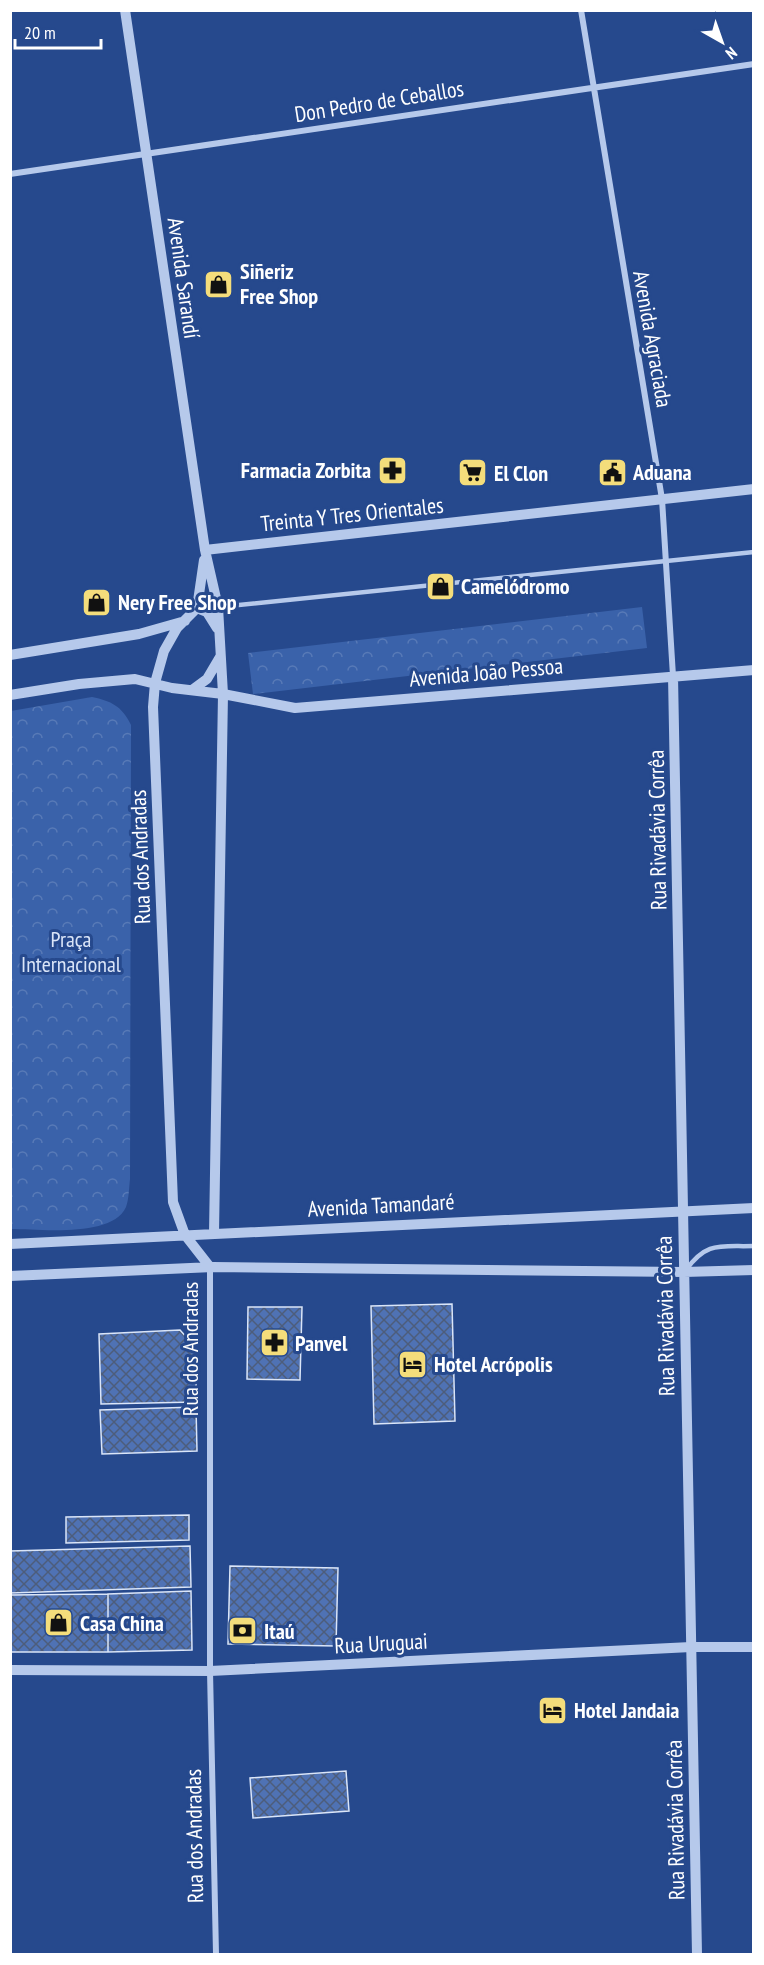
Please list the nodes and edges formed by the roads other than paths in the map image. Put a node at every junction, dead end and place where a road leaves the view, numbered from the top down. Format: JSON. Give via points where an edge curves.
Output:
{"nodes":[{"id":1,"x":125,"y":10,"type":"edge"},
{"id":2,"x":581,"y":10,"type":"edge"},
{"id":3,"x":753,"y":64,"type":"edge"},
{"id":4,"x":592,"y":87,"type":"junction"},
{"id":5,"x":146,"y":154,"type":"junction"},
{"id":6,"x":10,"y":174,"type":"edge"},
{"id":7,"x":753,"y":489,"type":"edge"},
{"id":8,"x":662,"y":499,"type":"junction"},
{"id":9,"x":205,"y":550,"type":"junction"},
{"id":10,"x":753,"y":552,"type":"edge"},
{"id":11,"x":668,"y":561,"type":"junction"},
{"id":12,"x":218,"y":607,"type":"junction"},
{"id":13,"x":197,"y":608,"type":"junction"},
{"id":14,"x":185,"y":621,"type":"junction"},
{"id":15,"x":219,"y":631,"type":"junction"},
{"id":16,"x":10,"y":655,"type":"edge"},
{"id":17,"x":220,"y":655,"type":"junction"},
{"id":18,"x":753,"y":670,"type":"edge"},
{"id":19,"x":674,"y":676,"type":"junction"},
{"id":20,"x":155,"y":683,"type":"junction"},
{"id":21,"x":192,"y":690,"type":"junction"},
{"id":22,"x":223,"y":694,"type":"junction"},
{"id":23,"x":10,"y":695,"type":"edge"},
{"id":24,"x":753,"y":1208,"type":"edge"},
{"id":25,"x":683,"y":1209,"type":"junction"},
{"id":26,"x":214,"y":1233,"type":"junction"},
{"id":27,"x":185,"y":1235,"type":"junction"},
{"id":28,"x":10,"y":1244,"type":"edge"},
{"id":29,"x":753,"y":1246,"type":"edge"},
{"id":30,"x":210,"y":1267,"type":"junction"},
{"id":31,"x":753,"y":1270,"type":"edge"},
{"id":32,"x":684,"y":1272,"type":"junction"},
{"id":33,"x":10,"y":1276,"type":"edge"},
{"id":34,"x":691,"y":1647,"type":"junction"},
{"id":35,"x":753,"y":1647,"type":"edge"},
{"id":36,"x":10,"y":1670,"type":"edge"},
{"id":37,"x":210,"y":1671,"type":"junction"},
{"id":38,"x":216,"y":1954,"type":"edge"},
{"id":39,"x":697,"y":1954,"type":"edge"}],
"edges":[{"from":1,"to":5,"type":"street","name":"Avenida Sarandí"},
{"from":2,"to":4,"type":"street","name":"Avenida Agraciada"},
{"from":3,"to":4,"type":"street","name":"Don Pedro de Ceballos"},
{"from":4,"to":5,"type":"street","name":"Don Pedro de Ceballos"},
{"from":4,"to":8,"type":"street","name":"Avenida Agraciada"},
{"from":5,"to":6,"type":"street","name":"Don Pedro de Ceballos"},
{"from":5,"to":9,"type":"street","name":"Avenida Sarandí"},
{"from":7,"to":8,"type":"street","name":"Treinta Y Tres Orientales"},
{"from":8,"to":9,"type":"street","name":"Treinta Y Tres Orientales"},
{"from":8,"to":11,"type":"street","name":"Avenida Agraciada"},
{"from":9,"to":12,"type":"street","name":"Avenida Sarandí"},
{"from":9,"to":13,"type":"street","name":"Avenida Sarandí"},
{"from":10,"to":11,"type":"lane"},
{"from":11,"to":12,"type":"lane"},
{"from":11,"to":19,"type":"street","name":"Avenida Agraciada"},
{"from":12,"to":15,"type":"street","name":"Avenida Sarandí"},
{"from":13,"to":14,"type":"street"},
{"from":13,"to":15,"type":"street","via":[[207,612]]},
{"from":14,"to":16,"type":"street","via":[[139,634]]},
{"from":14,"to":20,"type":"street","via":[[164,651]]},
{"from":15,"to":17,"type":"street","name":"Avenida Sarandí"},
{"from":17,"to":21,"type":"street","via":[[207,679]]},
{"from":17,"to":22,"type":"street","name":"Avenida Sarandí"},
{"from":18,"to":19,"type":"street","name":"Avenida João Pessoa"},
{"from":19,"to":22,"type":"street","name":"Avenida João Pessoa","via":[[295,708]]},
{"from":19,"to":25,"type":"street","name":"Rua Rivadávia Corrêa"},
{"from":20,"to":21,"type":"street"},
{"from":20,"to":23,"type":"street","via":[[112,680]]},
{"from":20,"to":27,"type":"street","name":"Rua dos Andradas","via":[[170,1143],[174,1203]]},
{"from":21,"to":22,"type":"street"},
{"from":22,"to":26,"type":"street"},
{"from":24,"to":25,"type":"street","name":"Avenida Tamandaré"},
{"from":25,"to":26,"type":"street","name":"Avenida Tamandaré"},
{"from":25,"to":32,"type":"street","name":"Rua Rivadávia Corrêa"},
{"from":26,"to":27,"type":"street","name":"Avenida Tamandaré"},
{"from":27,"to":28,"type":"street","name":"Avenida Tamandaré"},
{"from":27,"to":30,"type":"street","name":"Rua dos Andradas"},
{"from":29,"to":32,"type":"lane","via":[[706,1249],[697,1254]]},
{"from":30,"to":32,"type":"street"},
{"from":30,"to":33,"type":"street"},
{"from":30,"to":37,"type":"street","name":"Rua dos Andradas"},
{"from":31,"to":32,"type":"street"},
{"from":32,"to":34,"type":"street","name":"Rua Rivadávia Corrêa"},
{"from":34,"to":35,"type":"street","name":"Rua Uruguai"},
{"from":34,"to":37,"type":"street","name":"Rua Uruguai"},
{"from":34,"to":39,"type":"street","name":"Rua Rivadávia Corrêa"},
{"from":36,"to":37,"type":"street","name":"Rua Uruguai"},
{"from":37,"to":38,"type":"street","name":"Rua dos Andradas"}]}
